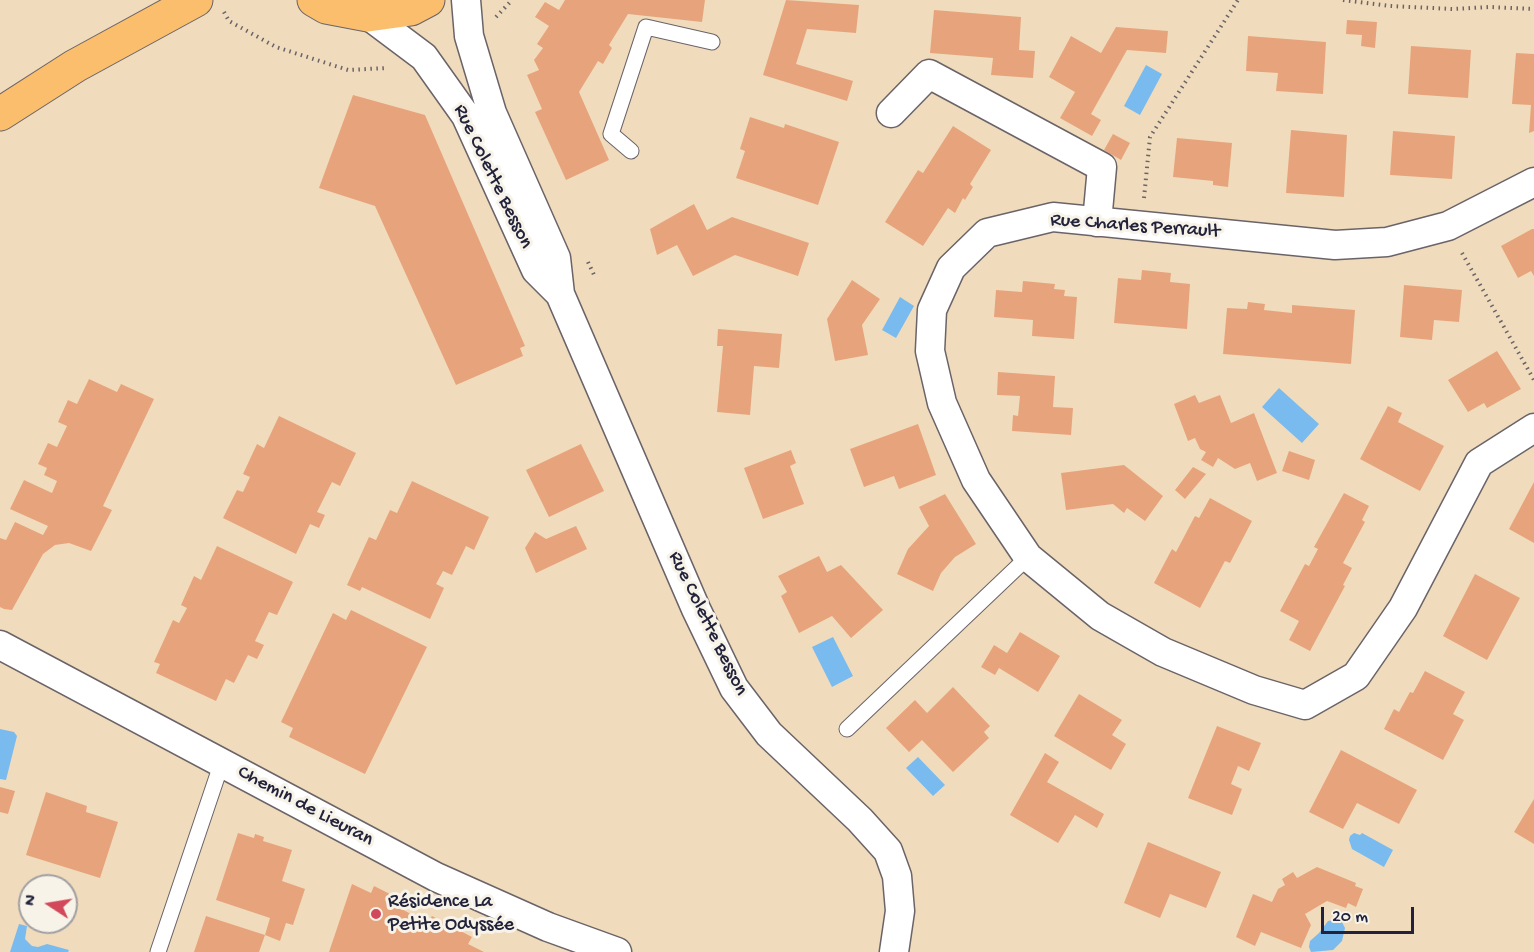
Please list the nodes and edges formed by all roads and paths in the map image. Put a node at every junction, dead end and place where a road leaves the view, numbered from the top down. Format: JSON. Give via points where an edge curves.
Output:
{"nodes":[{"id":1,"x":196,"y":0,"type":"edge"},
{"id":2,"x":314,"y":0,"type":"edge"},
{"id":3,"x":428,"y":0,"type":"edge"},
{"id":4,"x":466,"y":0,"type":"edge"},
{"id":5,"x":1238,"y":0,"type":"edge"},
{"id":6,"x":1343,"y":0,"type":"edge"},
{"id":7,"x":1534,"y":9,"type":"edge"},
{"id":8,"x":368,"y":15,"type":"junction"},
{"id":9,"x":712,"y":42,"type":"dead end"},
{"id":10,"x":891,"y":113,"type":"dead end"},
{"id":11,"x":0,"y":114,"type":"edge"},
{"id":12,"x":631,"y":151,"type":"dead end"},
{"id":13,"x":1534,"y":182,"type":"edge"},
{"id":14,"x":1098,"y":222,"type":"junction"},
{"id":15,"x":1141,"y":226,"type":"junction"},
{"id":16,"x":1448,"y":226,"type":"junction"},
{"id":17,"x":560,"y":294,"type":"junction"},
{"id":18,"x":1534,"y":380,"type":"edge"},
{"id":19,"x":1534,"y":428,"type":"edge"},
{"id":20,"x":1028,"y":557,"type":"junction"},
{"id":21,"x":0,"y":645,"type":"edge"},
{"id":22,"x":847,"y":729,"type":"dead end"},
{"id":23,"x":222,"y":762,"type":"junction"},
{"id":24,"x":158,"y":952,"type":"edge"},
{"id":25,"x":617,"y":952,"type":"edge"},
{"id":26,"x":894,"y":952,"type":"edge"}],
"edges":[{"from":1,"to":11,"type":"main road","via":[[75,66]]},
{"from":2,"to":8,"type":"main road","via":[[326,7]]},
{"from":3,"to":8,"type":"main road","via":[[411,9]]},
{"from":4,"to":17,"type":"street","name":"Rue Colette Besson","via":[[469,36],[492,113],[556,258]]},
{"from":5,"to":15,"type":"path","via":[[1150,137]]},
{"from":6,"to":7,"type":"path","via":[[1453,9]]},
{"from":8,"to":17,"type":"street","name":"Rue Colette Besson","via":[[424,57],[466,116],[536,270]]},
{"from":9,"to":12,"type":"lane","via":[[646,27],[611,134]]},
{"from":10,"to":14,"type":"street","via":[[929,74],[1102,167]]},
{"from":13,"to":16,"type":"street","name":"Rue Charles Perrault"},
{"from":14,"to":15,"type":"street","name":"Rue Charles Perrault"},
{"from":14,"to":20,"type":"street","name":"Rue Charles Perrault","via":[[1053,217],[987,233],[951,268],[932,310],[930,351],[942,403],[976,480]]},
{"from":15,"to":16,"type":"street","name":"Rue Charles Perrault","via":[[1335,245],[1387,242]]},
{"from":16,"to":18,"type":"path"},
{"from":17,"to":26,"type":"street","name":"Rue Colette Besson","via":[[734,688],[769,734],[888,850],[897,876],[900,911]]},
{"from":19,"to":20,"type":"street","name":"Rue Charles Perrault","via":[[1479,463],[1403,608],[1356,676],[1305,705],[1254,690],[1164,652],[1100,616]]},
{"from":20,"to":22,"type":"lane"},
{"from":21,"to":23,"type":"street","name":"Chemin de Lieuran"},
{"from":23,"to":24,"type":"lane"},
{"from":23,"to":25,"type":"street","name":"Chemin de Lieuran","via":[[436,878]]}]}
